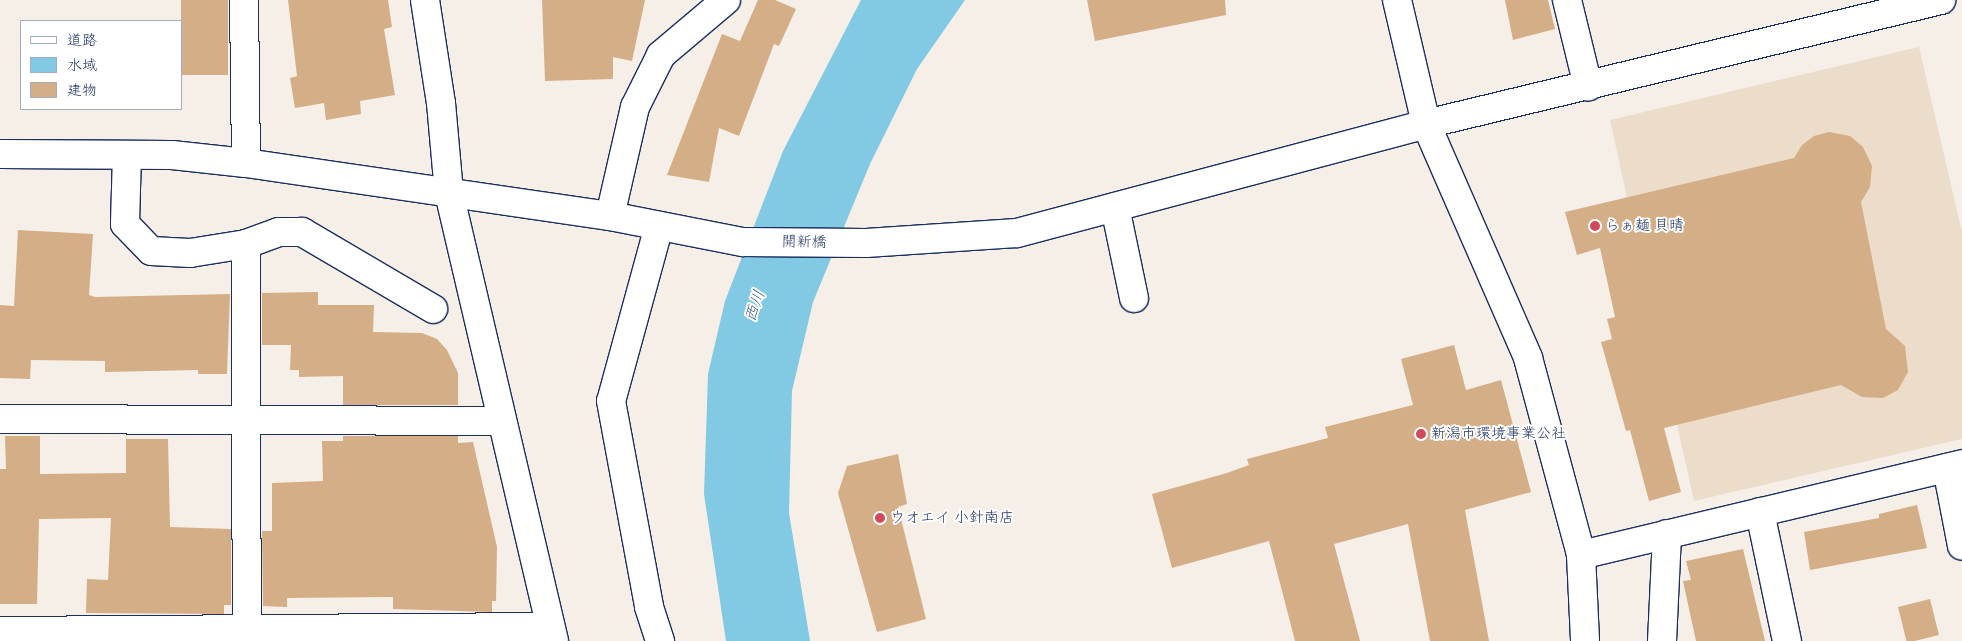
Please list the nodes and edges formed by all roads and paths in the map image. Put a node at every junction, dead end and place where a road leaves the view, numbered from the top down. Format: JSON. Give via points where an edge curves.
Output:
{"nodes":[{"id":1,"x":244,"y":0,"type":"edge"},
{"id":2,"x":425,"y":0,"type":"edge"},
{"id":3,"x":726,"y":0,"type":"edge"},
{"id":4,"x":1397,"y":0,"type":"edge"},
{"id":5,"x":1567,"y":0,"type":"edge"},
{"id":6,"x":1941,"y":0,"type":"edge"},
{"id":7,"x":1588,"y":86,"type":"junction"},
{"id":8,"x":1426,"y":124,"type":"junction"},
{"id":9,"x":0,"y":154,"type":"edge"},
{"id":10,"x":127,"y":155,"type":"junction"},
{"id":11,"x":246,"y":163,"type":"junction"},
{"id":12,"x":449,"y":193,"type":"junction"},
{"id":13,"x":1115,"y":207,"type":"junction"},
{"id":14,"x":610,"y":216,"type":"junction"},
{"id":15,"x":659,"y":226,"type":"junction"},
{"id":16,"x":246,"y":244,"type":"junction"},
{"id":17,"x":1134,"y":298,"type":"dead end"},
{"id":18,"x":433,"y":309,"type":"dead end"},
{"id":19,"x":0,"y":420,"type":"edge"},
{"id":20,"x":247,"y":420,"type":"junction"},
{"id":21,"x":501,"y":420,"type":"junction"},
{"id":22,"x":1954,"y":466,"type":"edge"},
{"id":23,"x":1760,"y":512,"type":"junction"},
{"id":24,"x":1667,"y":534,"type":"junction"},
{"id":25,"x":1962,"y":546,"type":"edge"},
{"id":26,"x":1581,"y":555,"type":"junction"},
{"id":27,"x":0,"y":631,"type":"edge"},
{"id":28,"x":247,"y":634,"type":"edge"},
{"id":29,"x":552,"y":634,"type":"edge"},
{"id":30,"x":660,"y":641,"type":"edge"},
{"id":31,"x":1585,"y":641,"type":"edge"},
{"id":32,"x":1662,"y":641,"type":"edge"},
{"id":33,"x":1787,"y":641,"type":"edge"}],
"edges":[{"from":1,"to":11,"type":"street"},
{"from":2,"to":12,"type":"street","via":[[441,103]]},
{"from":3,"to":14,"type":"street","via":[[661,55],[635,107]]},
{"from":4,"to":8,"type":"street"},
{"from":5,"to":7,"type":"street"},
{"from":6,"to":7,"type":"street","name":"開新橋"},
{"from":7,"to":8,"type":"street","name":"開新橋"},
{"from":8,"to":13,"type":"street","name":"開新橋"},
{"from":8,"to":26,"type":"street","via":[[1528,358]]},
{"from":9,"to":10,"type":"street","name":"開新橋"},
{"from":10,"to":11,"type":"street","name":"開新橋","via":[[172,155]]},
{"from":10,"to":16,"type":"street","via":[[125,224],[151,251],[190,253]]},
{"from":11,"to":12,"type":"street","name":"開新橋"},
{"from":12,"to":14,"type":"street","name":"開新橋"},
{"from":12,"to":21,"type":"street"},
{"from":13,"to":15,"type":"street","name":"開新橋","via":[[1017,233],[866,243],[743,242]]},
{"from":13,"to":17,"type":"street"},
{"from":14,"to":15,"type":"street","name":"開新橋"},
{"from":15,"to":30,"type":"street","via":[[611,401],[649,607]]},
{"from":16,"to":18,"type":"street","via":[[279,232],[302,232]]},
{"from":16,"to":20,"type":"street"},
{"from":19,"to":20,"type":"street"},
{"from":20,"to":21,"type":"street"},
{"from":20,"to":28,"type":"street"},
{"from":21,"to":29,"type":"street"},
{"from":22,"to":23,"type":"street"},
{"from":22,"to":25,"type":"street"},
{"from":23,"to":24,"type":"street"},
{"from":23,"to":33,"type":"street"},
{"from":24,"to":26,"type":"street"},
{"from":24,"to":32,"type":"street"},
{"from":26,"to":31,"type":"street"},
{"from":27,"to":28,"type":"street"},
{"from":28,"to":29,"type":"street"}]}
